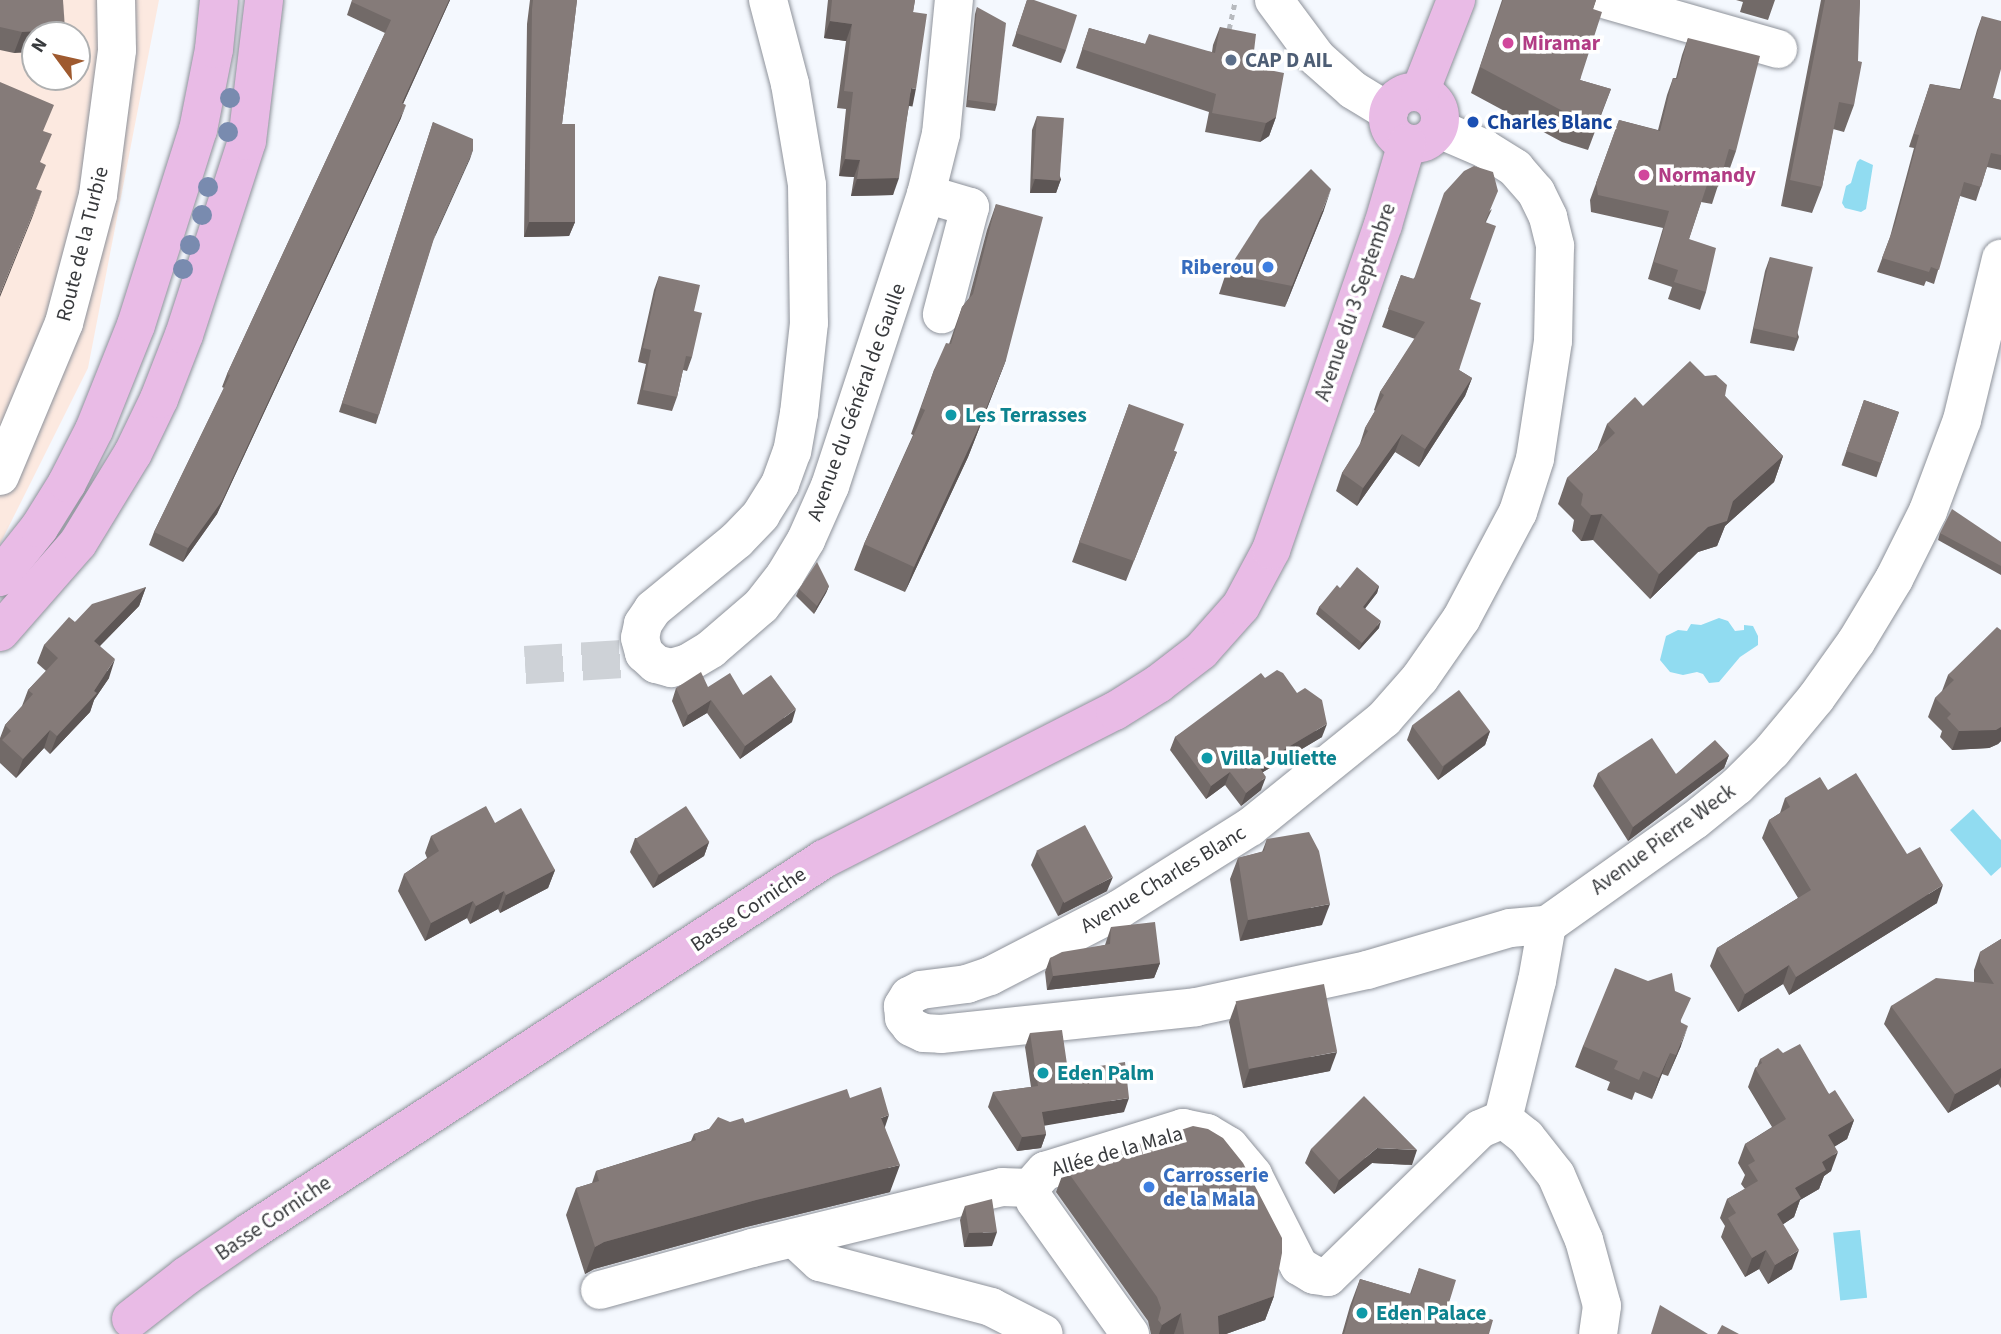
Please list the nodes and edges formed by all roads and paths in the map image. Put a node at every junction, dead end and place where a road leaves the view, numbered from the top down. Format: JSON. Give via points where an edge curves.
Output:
{"nodes":[{"id":1,"x":116,"y":0,"type":"edge"},
{"id":2,"x":219,"y":0,"type":"edge"},
{"id":3,"x":264,"y":0,"type":"edge"},
{"id":4,"x":768,"y":0,"type":"edge"},
{"id":5,"x":954,"y":0,"type":"edge"},
{"id":6,"x":1236,"y":0,"type":"edge"},
{"id":7,"x":1274,"y":0,"type":"edge"},
{"id":8,"x":1456,"y":0,"type":"edge"},
{"id":9,"x":1607,"y":0,"type":"edge"},
{"id":10,"x":1228,"y":29,"type":"edge"},
{"id":11,"x":1778,"y":49,"type":"dead end"},
{"id":12,"x":1413,"y":119,"type":"junction"},
{"id":13,"x":911,"y":210,"type":"junction"},
{"id":14,"x":2001,"y":259,"type":"edge"},
{"id":15,"x":942,"y":314,"type":"dead end"},
{"id":16,"x":1303,"y":461,"type":"joint"},
{"id":17,"x":0,"y":476,"type":"edge"},
{"id":18,"x":0,"y":577,"type":"edge"},
{"id":19,"x":0,"y":632,"type":"edge"},
{"id":20,"x":1547,"y":925,"type":"junction"},
{"id":21,"x":1503,"y":1119,"type":"junction"},
{"id":22,"x":1030,"y":1188,"type":"junction"},
{"id":23,"x":794,"y":1238,"type":"junction"},
{"id":24,"x":600,"y":1290,"type":"dead end"},
{"id":25,"x":131,"y":1319,"type":"dead end"},
{"id":26,"x":1044,"y":1334,"type":"edge"},
{"id":27,"x":1130,"y":1334,"type":"edge"},
{"id":28,"x":1598,"y":1334,"type":"edge"}],
"edges":[{"from":1,"to":17,"type":"street","name":"Route de la Turbie","via":[[117,50],[98,195],[64,323]]},
{"from":2,"to":18,"type":"main road","via":[[198,130],[136,325],[94,430],[67,483]]},
{"from":3,"to":19,"type":"main road","via":[[247,141],[159,399],[134,453],[78,543]]},
{"from":4,"to":13,"type":"street","name":"Avenue du Général de Gaulle","via":[[790,84],[807,185],[809,323],[792,451],[780,484],[761,514],[737,540],[653,609],[643,624],[634,656],[671,668],[688,663],[734,631],[785,575],[831,486]]},
{"from":5,"to":13,"type":"street","name":"Avenue du Général de Gaulle","via":[[941,134]]},
{"from":6,"to":10,"type":"path"},
{"from":7,"to":12,"type":"street","via":[[1317,58],[1353,90]]},
{"from":8,"to":12,"type":"main road","name":"Avenue du 3 Septembre"},
{"from":9,"to":11,"type":"street"},
{"from":12,"to":16,"type":"main road","name":"Avenue du 3 Septembre","via":[[1383,225]]},
{"from":12,"to":20,"type":"street","name":"Avenue Charles Blanc","via":[[1485,149],[1515,168],[1536,192],[1555,246],[1553,341],[1535,459],[1518,512],[1461,619],[1420,678],[1384,719],[1250,827],[1120,909],[990,976],[909,996],[904,1018],[924,1033],[942,1034],[1196,1007],[1367,971],[1510,928]]},
{"from":13,"to":15,"type":"street","via":[[970,207]]},
{"from":14,"to":20,"type":"street","name":"Avenue Pierre Weck","via":[[1962,420],[1928,511],[1856,642],[1816,698],[1737,786]]},
{"from":16,"to":25,"type":"main road","name":"Basse Corniche","via":[[1271,550],[1241,606],[1201,651],[1158,684],[1115,711],[824,859],[261,1225]]},
{"from":20,"to":21,"type":"street"},
{"from":21,"to":22,"type":"street","name":"Allée de la Mala","via":[[1480,1129],[1328,1277],[1299,1266],[1253,1175],[1229,1146],[1207,1133],[1183,1128],[1145,1139],[1045,1171]]},
{"from":21,"to":28,"type":"street","via":[[1526,1137],[1556,1175],[1584,1240],[1602,1306]]},
{"from":22,"to":23,"type":"street","via":[[1002,1187]]},
{"from":22,"to":27,"type":"street","name":"Allée de la Mala"},
{"from":23,"to":24,"type":"street"},
{"from":23,"to":26,"type":"street","via":[[820,1262],[991,1307]]}]}
